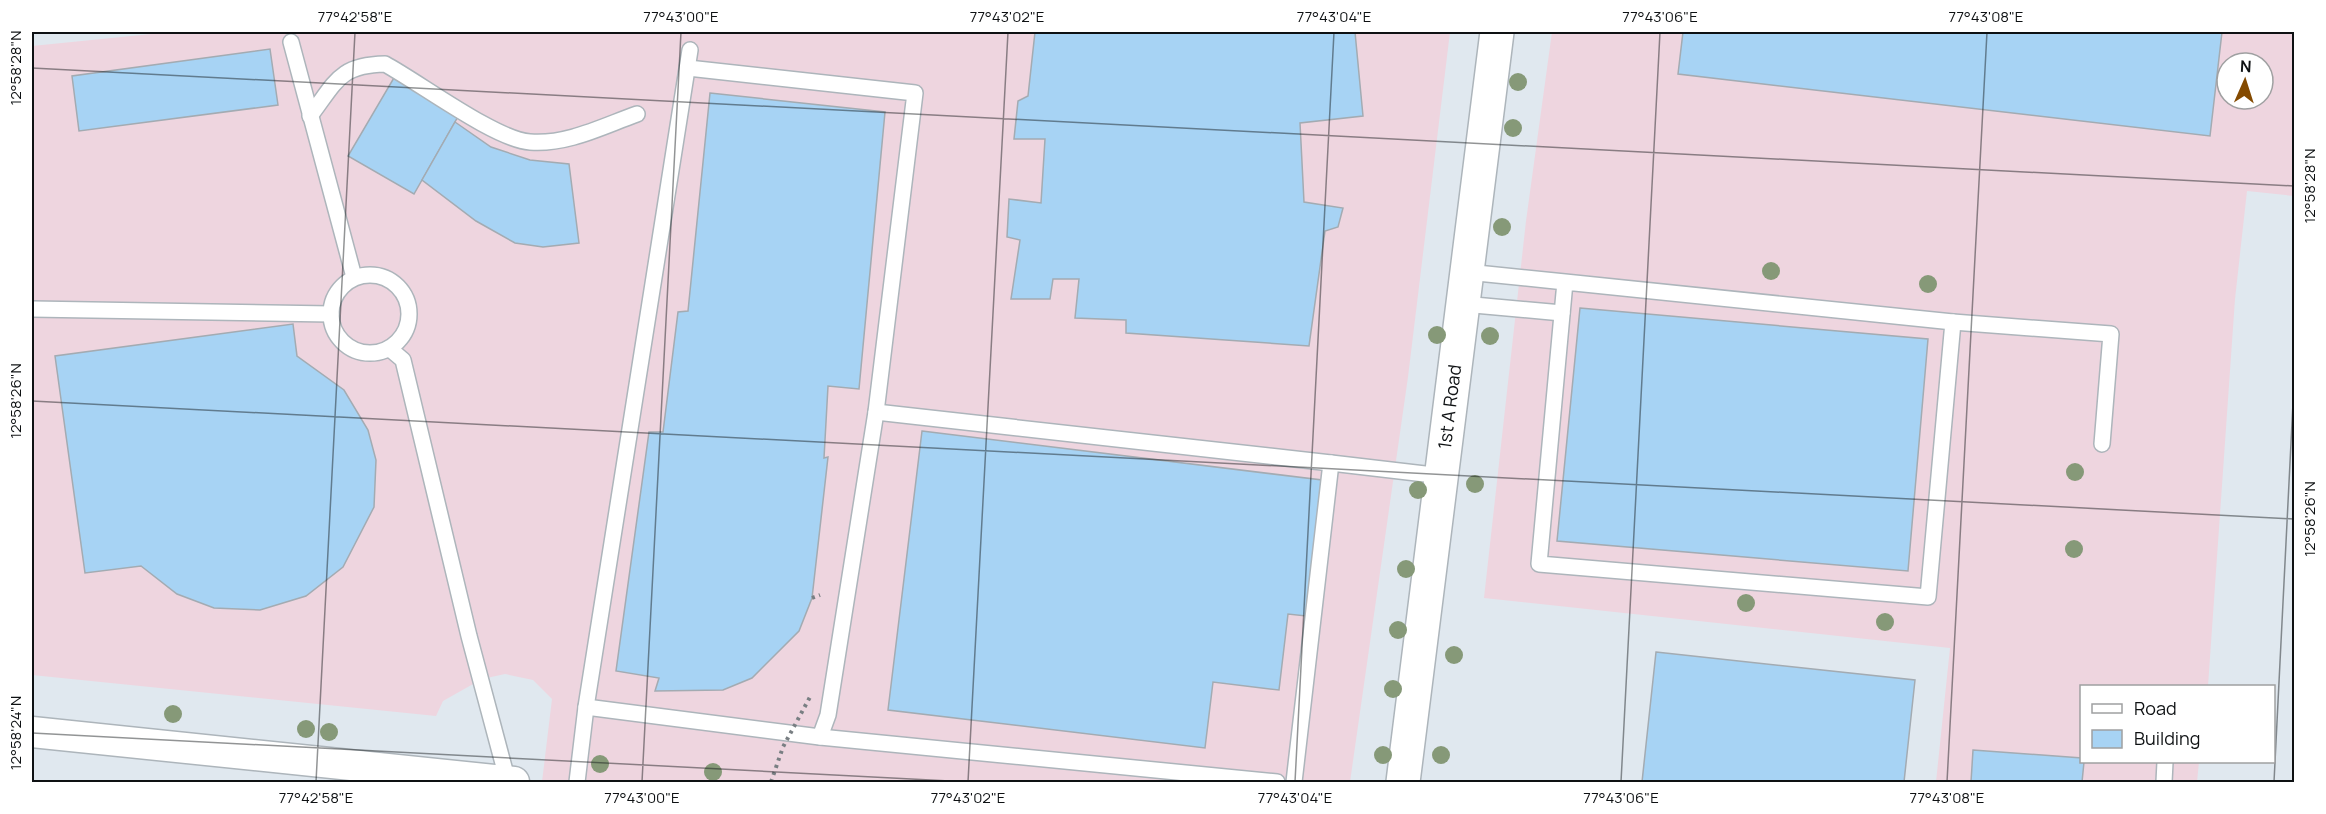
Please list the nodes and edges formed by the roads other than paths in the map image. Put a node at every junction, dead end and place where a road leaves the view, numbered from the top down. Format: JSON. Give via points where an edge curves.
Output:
{"nodes":[{"id":1,"x":1497,"y":32,"type":"edge"},
{"id":2,"x":291,"y":42,"type":"dead end"},
{"id":3,"x":690,"y":50,"type":"dead end"},
{"id":4,"x":688,"y":68,"type":"junction"},
{"id":5,"x":637,"y":114,"type":"dead end"},
{"id":6,"x":310,"y":116,"type":"junction"},
{"id":7,"x":354,"y":277,"type":"junction"},
{"id":8,"x":1565,"y":282,"type":"junction"},
{"id":9,"x":1465,"y":288,"type":"junction"},
{"id":10,"x":32,"y":309,"type":"edge"},
{"id":11,"x":1562,"y":313,"type":"junction"},
{"id":12,"x":331,"y":314,"type":"junction"},
{"id":13,"x":1953,"y":322,"type":"junction"},
{"id":14,"x":390,"y":349,"type":"junction"},
{"id":15,"x":876,"y":412,"type":"junction"},
{"id":16,"x":2102,"y":444,"type":"dead end"},
{"id":17,"x":1331,"y":463,"type":"junction"},
{"id":18,"x":1442,"y":476,"type":"junction"},
{"id":19,"x":586,"y":707,"type":"junction"},
{"id":20,"x":32,"y":732,"type":"edge"},
{"id":21,"x":820,"y":736,"type":"junction"},
{"id":22,"x":2165,"y":763,"type":"edge"},
{"id":23,"x":508,"y":782,"type":"edge"},
{"id":24,"x":514,"y":783,"type":"edge"},
{"id":25,"x":577,"y":783,"type":"edge"},
{"id":26,"x":1277,"y":783,"type":"edge"},
{"id":27,"x":1294,"y":783,"type":"edge"},
{"id":28,"x":1403,"y":783,"type":"edge"},
{"id":29,"x":2164,"y":783,"type":"edge"}],
"edges":[{"from":1,"to":9,"type":"street","name":"1st A Road"},
{"from":2,"to":6,"type":"lane"},
{"from":3,"to":4,"type":"lane"},
{"from":4,"to":15,"type":"lane","via":[[915,93]]},
{"from":4,"to":19,"type":"lane"},
{"from":5,"to":6,"type":"lane","via":[[556,141],[529,142],[503,135],[385,64],[363,64],[344,71]]},
{"from":6,"to":7,"type":"lane"},
{"from":7,"to":12,"type":"lane","via":[[337,293]]},
{"from":7,"to":14,"type":"lane","via":[[384,277],[397,284],[406,296],[408,326]]},
{"from":8,"to":9,"type":"lane"},
{"from":8,"to":11,"type":"lane"},
{"from":8,"to":13,"type":"lane"},
{"from":9,"to":11,"type":"lane"},
{"from":9,"to":18,"type":"street","name":"1st A Road"},
{"from":10,"to":12,"type":"lane"},
{"from":11,"to":13,"type":"lane","via":[[1539,564],[1928,597]]},
{"from":12,"to":14,"type":"lane","via":[[334,330],[358,352]]},
{"from":13,"to":16,"type":"lane","via":[[2111,334]]},
{"from":14,"to":23,"type":"lane","via":[[403,360]]},
{"from":15,"to":17,"type":"lane"},
{"from":15,"to":21,"type":"lane","via":[[830,704]]},
{"from":17,"to":18,"type":"lane"},
{"from":17,"to":27,"type":"lane"},
{"from":18,"to":28,"type":"street","name":"1st A Road"},
{"from":19,"to":21,"type":"lane"},
{"from":19,"to":25,"type":"lane"},
{"from":20,"to":23,"type":"street"},
{"from":21,"to":26,"type":"lane"},
{"from":22,"to":29,"type":"lane"},
{"from":23,"to":24,"type":"street"}]}
